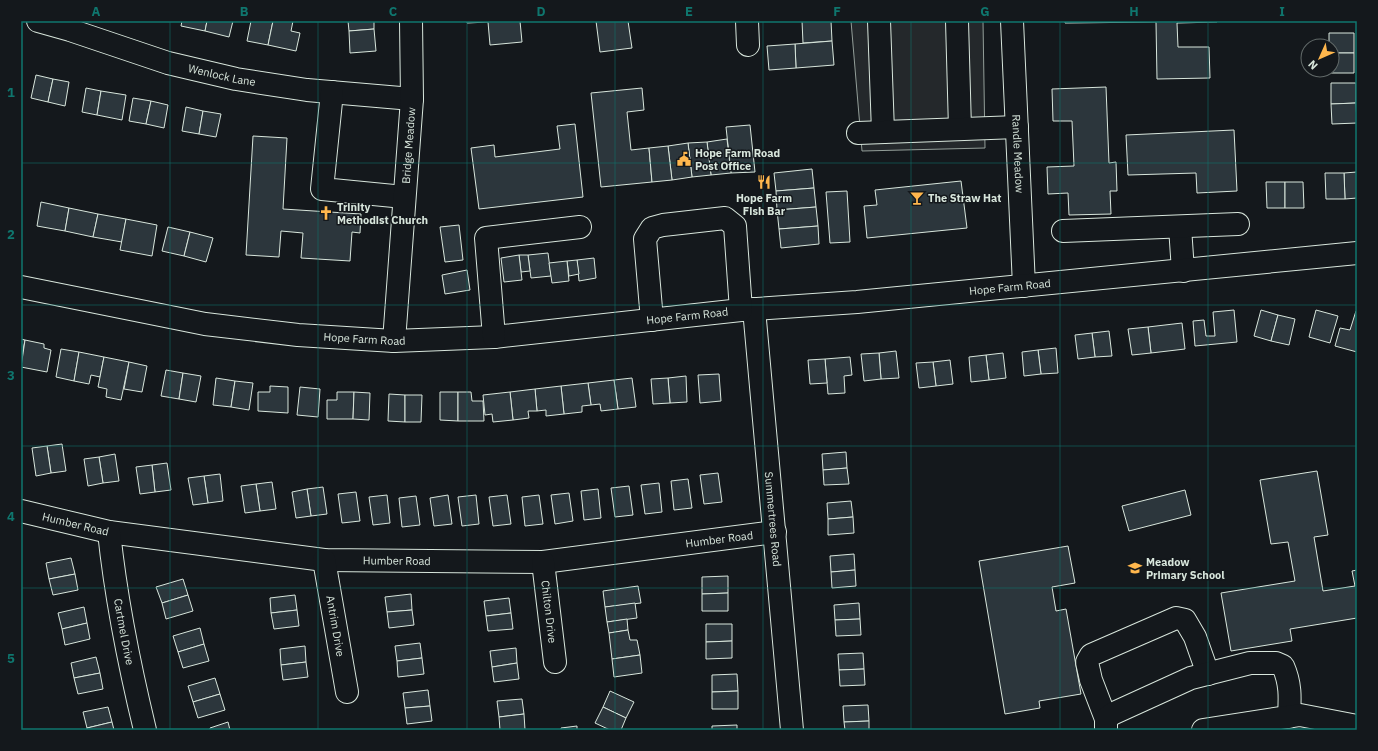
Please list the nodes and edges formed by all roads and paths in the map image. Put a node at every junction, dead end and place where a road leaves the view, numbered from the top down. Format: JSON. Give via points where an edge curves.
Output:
{"nodes":[{"id":1,"x":38,"y":21,"type":"edge"},
{"id":2,"x":411,"y":21,"type":"edge"},
{"id":3,"x":747,"y":21,"type":"edge"},
{"id":4,"x":879,"y":21,"type":"edge"},
{"id":5,"x":957,"y":21,"type":"edge"},
{"id":6,"x":1012,"y":21,"type":"edge"},
{"id":7,"x":72,"y":25,"type":"edge"},
{"id":8,"x":748,"y":44,"type":"dead end"},
{"id":9,"x":332,"y":92,"type":"junction"},
{"id":10,"x":412,"y":99,"type":"junction"},
{"id":11,"x":1017,"y":126,"type":"junction"},
{"id":12,"x":960,"y":129,"type":"junction"},
{"id":13,"x":883,"y":132,"type":"junction"},
{"id":14,"x":858,"y":133,"type":"dead end"},
{"id":15,"x":404,"y":197,"type":"junction"},
{"id":16,"x":1238,"y":224,"type":"dead end"},
{"id":17,"x":580,"y":227,"type":"dead end"},
{"id":18,"x":1180,"y":227,"type":"junction"},
{"id":19,"x":1063,"y":231,"type":"dead end"},
{"id":20,"x":1357,"y":253,"type":"edge"},
{"id":21,"x":1182,"y":271,"type":"junction"},
{"id":22,"x":1024,"y":286,"type":"junction"},
{"id":23,"x":21,"y":287,"type":"edge"},
{"id":24,"x":747,"y":310,"type":"junction"},
{"id":25,"x":652,"y":320,"type":"junction"},
{"id":26,"x":494,"y":337,"type":"junction"},
{"id":27,"x":394,"y":341,"type":"junction"},
{"id":28,"x":21,"y":512,"type":"edge"},
{"id":29,"x":109,"y":532,"type":"junction"},
{"id":30,"x":775,"y":532,"type":"junction"},
{"id":31,"x":324,"y":560,"type":"junction"},
{"id":32,"x":543,"y":562,"type":"junction"},
{"id":33,"x":554,"y":662,"type":"dead end"},
{"id":34,"x":1208,"y":674,"type":"junction"},
{"id":35,"x":347,"y":692,"type":"dead end"},
{"id":36,"x":1297,"y":721,"type":"edge"},
{"id":37,"x":1106,"y":724,"type":"edge"},
{"id":38,"x":1357,"y":726,"type":"edge"},
{"id":39,"x":145,"y":730,"type":"edge"},
{"id":40,"x":792,"y":730,"type":"edge"},
{"id":41,"x":1203,"y":730,"type":"edge"}],
"edges":[{"from":1,"to":7,"type":"street","name":"Wenlock Lane"},
{"from":2,"to":10,"type":"street","name":"Bridge Meadow"},
{"from":3,"to":8,"type":"street"},
{"from":4,"to":13,"type":"street"},
{"from":5,"to":12,"type":"street"},
{"from":6,"to":11,"type":"street","name":"Randle Meadow"},
{"from":7,"to":9,"type":"street","name":"Wenlock Lane","via":[[176,65],[236,79]]},
{"from":9,"to":10,"type":"street","name":"Wenlock Lane"},
{"from":9,"to":15,"type":"street","via":[[322,189]]},
{"from":10,"to":15,"type":"street","name":"Bridge Meadow"},
{"from":11,"to":12,"type":"street"},
{"from":11,"to":22,"type":"street","name":"Randle Meadow"},
{"from":12,"to":13,"type":"street"},
{"from":13,"to":14,"type":"street"},
{"from":15,"to":27,"type":"street","name":"Bridge Meadow"},
{"from":16,"to":18,"type":"street"},
{"from":17,"to":26,"type":"street","via":[[486,238]]},
{"from":18,"to":19,"type":"street"},
{"from":18,"to":21,"type":"street"},
{"from":20,"to":21,"type":"street","name":"Hope Farm Road"},
{"from":21,"to":22,"type":"street","name":"Hope Farm Road"},
{"from":22,"to":24,"type":"street","name":"Hope Farm Road"},
{"from":23,"to":27,"type":"street","name":"Hope Farm Road","via":[[205,324],[298,335]]},
{"from":24,"to":25,"type":"street","name":"Hope Farm Road"},
{"from":24,"to":25,"type":"street","name":"Summertrees Road","via":[[734,226],[725,218],[652,228],[645,239]]},
{"from":24,"to":30,"type":"street","name":"Summertrees Road"},
{"from":25,"to":26,"type":"street","name":"Hope Farm Road"},
{"from":26,"to":27,"type":"street","name":"Hope Farm Road"},
{"from":28,"to":29,"type":"street","name":"Humber Road"},
{"from":29,"to":31,"type":"street","name":"Humber Road"},
{"from":29,"to":39,"type":"street","name":"Cartmel Drive","via":[[115,587]]},
{"from":30,"to":32,"type":"street","name":"Humber Road"},
{"from":30,"to":40,"type":"street","name":"Summertrees Road"},
{"from":31,"to":32,"type":"street","name":"Humber Road"},
{"from":31,"to":35,"type":"street","name":"Antrim Drive"},
{"from":32,"to":33,"type":"street","name":"Chilton Drive"},
{"from":34,"to":36,"type":"street","via":[[1250,663],[1276,663],[1283,666]]},
{"from":34,"to":37,"type":"street","via":[[1191,678],[1112,714]]},
{"from":34,"to":37,"type":"street","via":[[1195,637],[1185,620],[1176,618],[1091,655],[1087,662]]},
{"from":36,"to":38,"type":"street"},
{"from":36,"to":41,"type":"street"}]}
